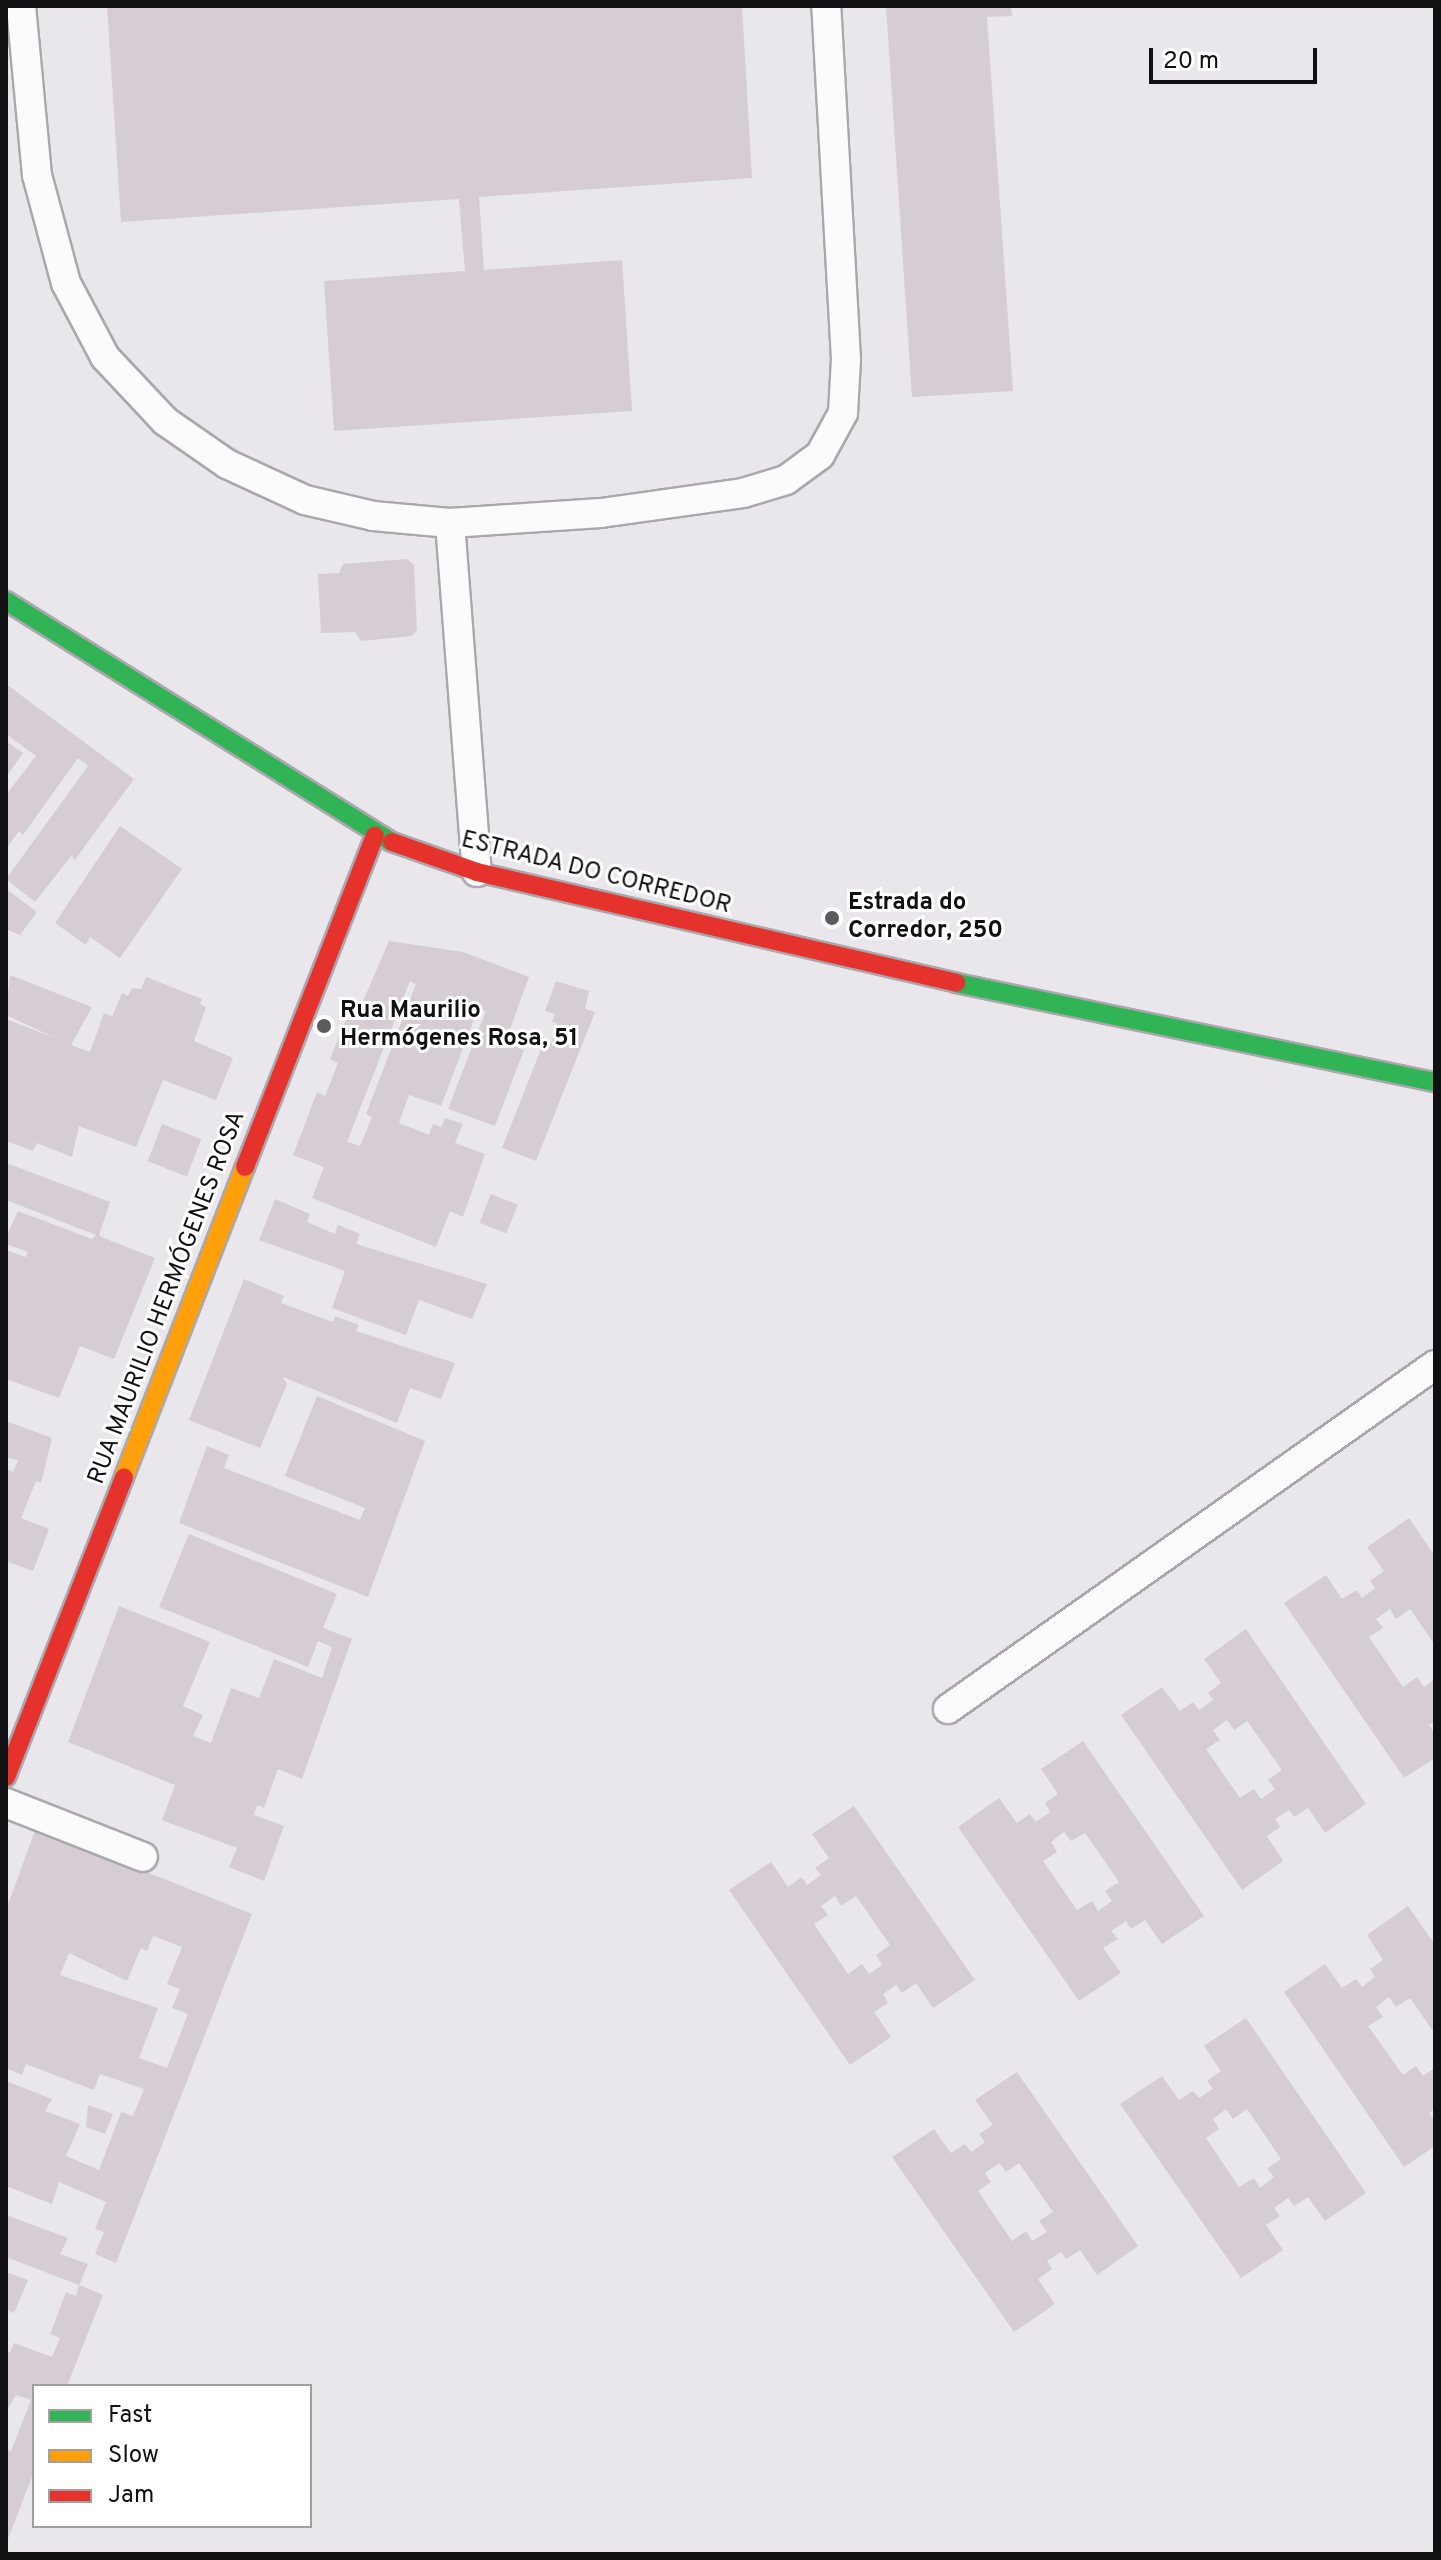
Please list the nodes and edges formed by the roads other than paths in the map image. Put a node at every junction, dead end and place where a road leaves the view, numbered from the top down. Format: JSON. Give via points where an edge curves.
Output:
{"nodes":[{"id":1,"x":21,"y":6,"type":"edge"},
{"id":2,"x":826,"y":6,"type":"edge"},
{"id":3,"x":450,"y":523,"type":"junction"},
{"id":4,"x":6,"y":601,"type":"edge"},
{"id":5,"x":375,"y":836,"type":"junction"},
{"id":6,"x":477,"y":872,"type":"junction"},
{"id":7,"x":1324,"y":1039,"type":"dead end"},
{"id":8,"x":1235,"y":1042,"type":"junction"},
{"id":9,"x":1435,"y":1082,"type":"edge"},
{"id":10,"x":1435,"y":1365,"type":"edge"},
{"id":11,"x":948,"y":1709,"type":"dead end"},
{"id":12,"x":6,"y":1777,"type":"edge"},
{"id":13,"x":6,"y":1803,"type":"edge"},
{"id":14,"x":143,"y":1857,"type":"dead end"}],
"edges":[{"from":1,"to":3,"type":"lane","via":[[37,175],[66,283],[105,357],[165,421],[227,464],[305,500],[373,516]]},
{"from":2,"to":3,"type":"lane","via":[[846,359],[843,413],[820,455],[786,480],[743,493],[601,513]]},
{"from":3,"to":6,"type":"lane"},
{"from":4,"to":5,"type":"main road","name":"ESTRADA DO CORREDOR"},
{"from":5,"to":6,"type":"main road","name":"ESTRADA DO CORREDOR"},
{"from":5,"to":12,"type":"main road","name":"RUA MAURILIO HERMÓGENES ROSA"},
{"from":6,"to":8,"type":"main road","name":"ESTRADA DO CORREDOR","via":[[874,966]]},
{"from":7,"to":8,"type":"main road","name":"ESTRADA DO CORREDOR"},
{"from":8,"to":9,"type":"main road","name":"ESTRADA DO CORREDOR"},
{"from":10,"to":11,"type":"lane"},
{"from":13,"to":14,"type":"lane"}]}
